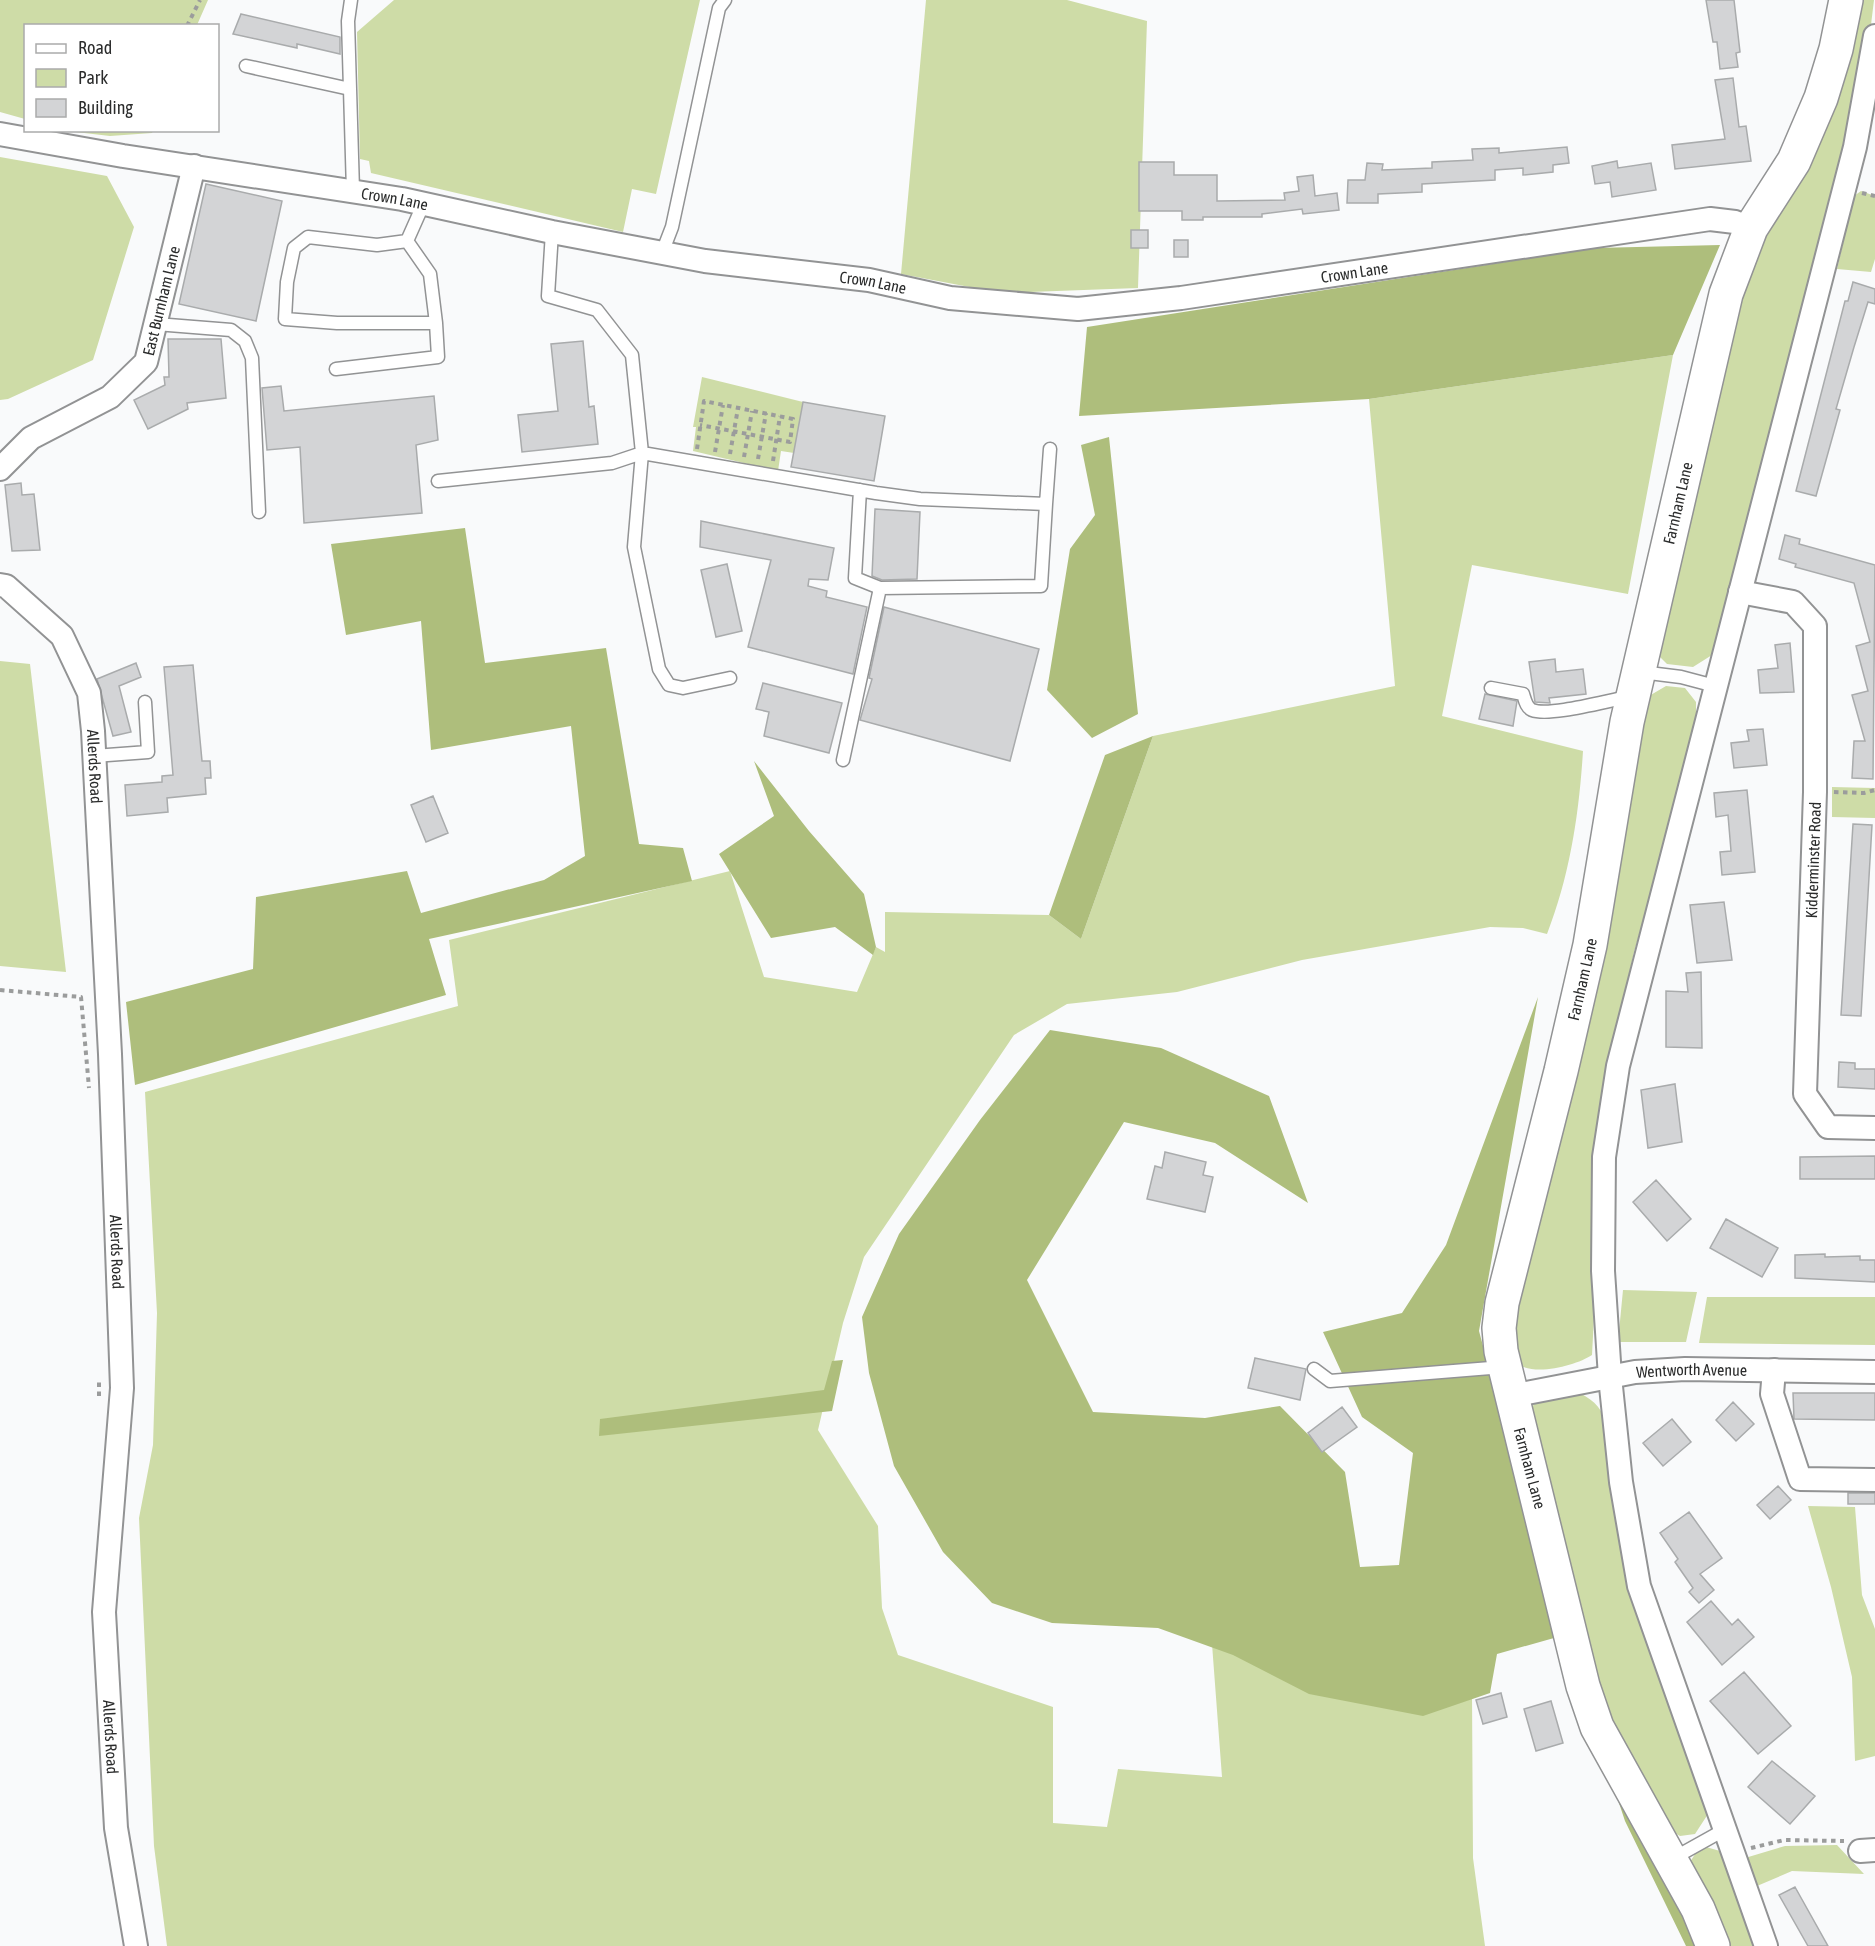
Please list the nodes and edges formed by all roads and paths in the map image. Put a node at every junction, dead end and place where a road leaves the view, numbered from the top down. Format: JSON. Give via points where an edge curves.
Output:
{"nodes":[{"id":1,"x":200,"y":0,"type":"edge"},
{"id":2,"x":351,"y":0,"type":"edge"},
{"id":3,"x":725,"y":0,"type":"edge"},
{"id":4,"x":1846,"y":0,"type":"edge"},
{"id":5,"x":188,"y":24,"type":"edge"},
{"id":6,"x":1875,"y":36,"type":"edge"},
{"id":7,"x":246,"y":66,"type":"dead end"},
{"id":8,"x":350,"y":89,"type":"junction"},
{"id":9,"x":0,"y":134,"type":"edge"},
{"id":10,"x":194,"y":166,"type":"junction"},
{"id":11,"x":353,"y":191,"type":"junction"},
{"id":12,"x":423,"y":205,"type":"junction"},
{"id":13,"x":1751,"y":228,"type":"junction"},
{"id":14,"x":552,"y":232,"type":"junction"},
{"id":15,"x":407,"y":241,"type":"junction"},
{"id":16,"x":662,"y":253,"type":"junction"},
{"id":17,"x":436,"y":323,"type":"junction"},
{"id":18,"x":156,"y":324,"type":"junction"},
{"id":19,"x":336,"y":369,"type":"dead end"},
{"id":20,"x":723,"y":405,"type":"junction"},
{"id":21,"x":738,"y":408,"type":"junction"},
{"id":22,"x":752,"y":411,"type":"junction"},
{"id":23,"x":766,"y":413,"type":"junction"},
{"id":24,"x":780,"y":416,"type":"junction"},
{"id":25,"x":700,"y":425,"type":"junction"},
{"id":26,"x":719,"y":428,"type":"junction"},
{"id":27,"x":734,"y":431,"type":"junction"},
{"id":28,"x":748,"y":434,"type":"junction"},
{"id":29,"x":761,"y":437,"type":"junction"},
{"id":30,"x":776,"y":440,"type":"junction"},
{"id":31,"x":1050,"y":449,"type":"dead end"},
{"id":32,"x":714,"y":452,"type":"dead end"},
{"id":33,"x":642,"y":453,"type":"junction"},
{"id":34,"x":730,"y":455,"type":"dead end"},
{"id":35,"x":744,"y":458,"type":"dead end"},
{"id":36,"x":758,"y":460,"type":"dead end"},
{"id":37,"x":695,"y":462,"type":"junction"},
{"id":38,"x":773,"y":463,"type":"dead end"},
{"id":39,"x":0,"y":469,"type":"edge"},
{"id":40,"x":438,"y":481,"type":"dead end"},
{"id":41,"x":860,"y":490,"type":"junction"},
{"id":42,"x":1046,"y":504,"type":"junction"},
{"id":43,"x":259,"y":512,"type":"dead end"},
{"id":44,"x":2,"y":581,"type":"edge"},
{"id":45,"x":880,"y":588,"type":"junction"},
{"id":46,"x":1740,"y":592,"type":"junction"},
{"id":47,"x":729,"y":678,"type":"dead end"},
{"id":48,"x":1637,"y":684,"type":"junction"},
{"id":49,"x":1715,"y":686,"type":"junction"},
{"id":50,"x":1491,"y":688,"type":"dead end"},
{"id":51,"x":146,"y":702,"type":"dead end"},
{"id":52,"x":94,"y":756,"type":"junction"},
{"id":53,"x":843,"y":760,"type":"dead end"},
{"id":54,"x":1875,"y":790,"type":"edge"},
{"id":55,"x":1815,"y":792,"type":"junction"},
{"id":56,"x":0,"y":990,"type":"edge"},
{"id":57,"x":89,"y":1091,"type":"dead end"},
{"id":58,"x":1875,"y":1128,"type":"edge"},
{"id":59,"x":1314,"y":1369,"type":"dead end"},
{"id":60,"x":1774,"y":1370,"type":"junction"},
{"id":61,"x":1875,"y":1372,"type":"edge"},
{"id":62,"x":99,"y":1377,"type":"dead end"},
{"id":63,"x":1610,"y":1377,"type":"junction"},
{"id":64,"x":1508,"y":1381,"type":"junction"},
{"id":65,"x":99,"y":1399,"type":"dead end"},
{"id":66,"x":1875,"y":1480,"type":"edge"},
{"id":67,"x":1724,"y":1830,"type":"junction"},
{"id":68,"x":1867,"y":1850,"type":"edge"},
{"id":69,"x":1734,"y":1856,"type":"junction"},
{"id":70,"x":1671,"y":1860,"type":"junction"},
{"id":71,"x":136,"y":1946,"type":"edge"},
{"id":72,"x":1713,"y":1946,"type":"edge"},
{"id":73,"x":1766,"y":1946,"type":"edge"}],
"edges":[{"from":1,"to":5,"type":"path"},
{"from":2,"to":8,"type":"lane"},
{"from":3,"to":16,"type":"lane","via":[[719,8],[672,227]]},
{"from":4,"to":13,"type":"street","name":"Farnham Lane","via":[[1836,49],[1794,161]]},
{"from":6,"to":46,"type":"street","via":[[1855,147]]},
{"from":7,"to":8,"type":"lane"},
{"from":8,"to":11,"type":"lane"},
{"from":9,"to":10,"type":"street","name":"Crown Lane"},
{"from":10,"to":11,"type":"street","name":"Crown Lane"},
{"from":10,"to":18,"type":"street","name":"East Burnham Lane"},
{"from":11,"to":12,"type":"street","name":"Crown Lane"},
{"from":12,"to":14,"type":"street","name":"Crown Lane"},
{"from":12,"to":15,"type":"lane"},
{"from":13,"to":16,"type":"street","name":"Crown Lane","via":[[1710,219],[1181,298],[1078,309],[950,298],[869,280]]},
{"from":13,"to":48,"type":"street","name":"Farnham Lane","via":[[1726,294]]},
{"from":14,"to":16,"type":"street","name":"Crown Lane"},
{"from":14,"to":33,"type":"lane","via":[[548,296],[597,310],[632,355]]},
{"from":15,"to":17,"type":"lane","via":[[430,274]]},
{"from":15,"to":17,"type":"lane","via":[[377,245],[308,237],[294,248],[285,319]]},
{"from":17,"to":19,"type":"lane","via":[[438,357]]},
{"from":18,"to":39,"type":"street","name":"East Burnham Lane","via":[[146,362],[110,397],[30,438]]},
{"from":18,"to":43,"type":"lane","via":[[231,330],[245,341],[252,358]]},
{"from":20,"to":21,"type":"path"},
{"from":20,"to":25,"type":"path","via":[[704,401]]},
{"from":20,"to":26,"type":"path"},
{"from":21,"to":22,"type":"path"},
{"from":21,"to":27,"type":"path"},
{"from":22,"to":23,"type":"path"},
{"from":22,"to":28,"type":"path"},
{"from":23,"to":24,"type":"path"},
{"from":23,"to":29,"type":"path"},
{"from":24,"to":30,"type":"path"},
{"from":24,"to":30,"type":"path","via":[[793,419],[790,442]]},
{"from":25,"to":26,"type":"path"},
{"from":25,"to":37,"type":"path"},
{"from":26,"to":27,"type":"path"},
{"from":26,"to":32,"type":"path"},
{"from":27,"to":28,"type":"path"},
{"from":27,"to":34,"type":"path"},
{"from":28,"to":29,"type":"path"},
{"from":28,"to":35,"type":"path"},
{"from":29,"to":30,"type":"path"},
{"from":29,"to":36,"type":"path"},
{"from":30,"to":38,"type":"path"},
{"from":31,"to":42,"type":"lane"},
{"from":33,"to":37,"type":"lane"},
{"from":33,"to":40,"type":"lane","via":[[612,463]]},
{"from":33,"to":47,"type":"lane","via":[[634,547],[659,669],[669,685],[683,688]]},
{"from":37,"to":41,"type":"lane"},
{"from":41,"to":42,"type":"lane","via":[[920,499]]},
{"from":41,"to":45,"type":"lane","via":[[855,578]]},
{"from":42,"to":45,"type":"lane","via":[[1041,586]]},
{"from":44,"to":52,"type":"street","name":"Allerds Road","via":[[62,636],[89,693]]},
{"from":45,"to":53,"type":"lane"},
{"from":46,"to":49,"type":"street"},
{"from":46,"to":55,"type":"street","name":"Kidderminster Road","via":[[1793,602],[1815,626]]},
{"from":48,"to":49,"type":"lane","via":[[1681,677]]},
{"from":48,"to":50,"type":"lane","via":[[1584,706],[1540,711],[1531,710],[1523,694]]},
{"from":48,"to":64,"type":"street","name":"Farnham Lane","via":[[1627,722],[1590,945],[1502,1303],[1499,1328]]},
{"from":49,"to":63,"type":"street","via":[[1618,1066],[1604,1156],[1604,1271]]},
{"from":51,"to":52,"type":"lane","via":[[148,752]]},
{"from":52,"to":71,"type":"street","name":"Allerds Road","via":[[122,1388],[104,1612],[116,1828]]},
{"from":54,"to":55,"type":"path"},
{"from":55,"to":58,"type":"street","name":"Kidderminster Road","via":[[1805,1094],[1828,1127]]},
{"from":56,"to":57,"type":"path","via":[[81,997]]},
{"from":59,"to":64,"type":"lane","via":[[1330,1381]]},
{"from":60,"to":61,"type":"street","name":"Wentworth Avenue"},
{"from":60,"to":63,"type":"street","name":"Wentworth Avenue","via":[[1685,1369]]},
{"from":60,"to":66,"type":"street","via":[[1772,1394],[1800,1479]]},
{"from":62,"to":65,"type":"path"},
{"from":63,"to":64,"type":"street","name":"Wentworth Avenue"},
{"from":63,"to":67,"type":"street","via":[[1621,1482],[1639,1586]]},
{"from":64,"to":70,"type":"street","name":"Farnham Lane","via":[[1583,1686],[1597,1727]]},
{"from":67,"to":69,"type":"street"},
{"from":67,"to":70,"type":"lane"},
{"from":68,"to":69,"type":"path","via":[[1843,1840],[1784,1839]]},
{"from":69,"to":73,"type":"street"},
{"from":70,"to":72,"type":"street","name":"Farnham Lane"}]}
